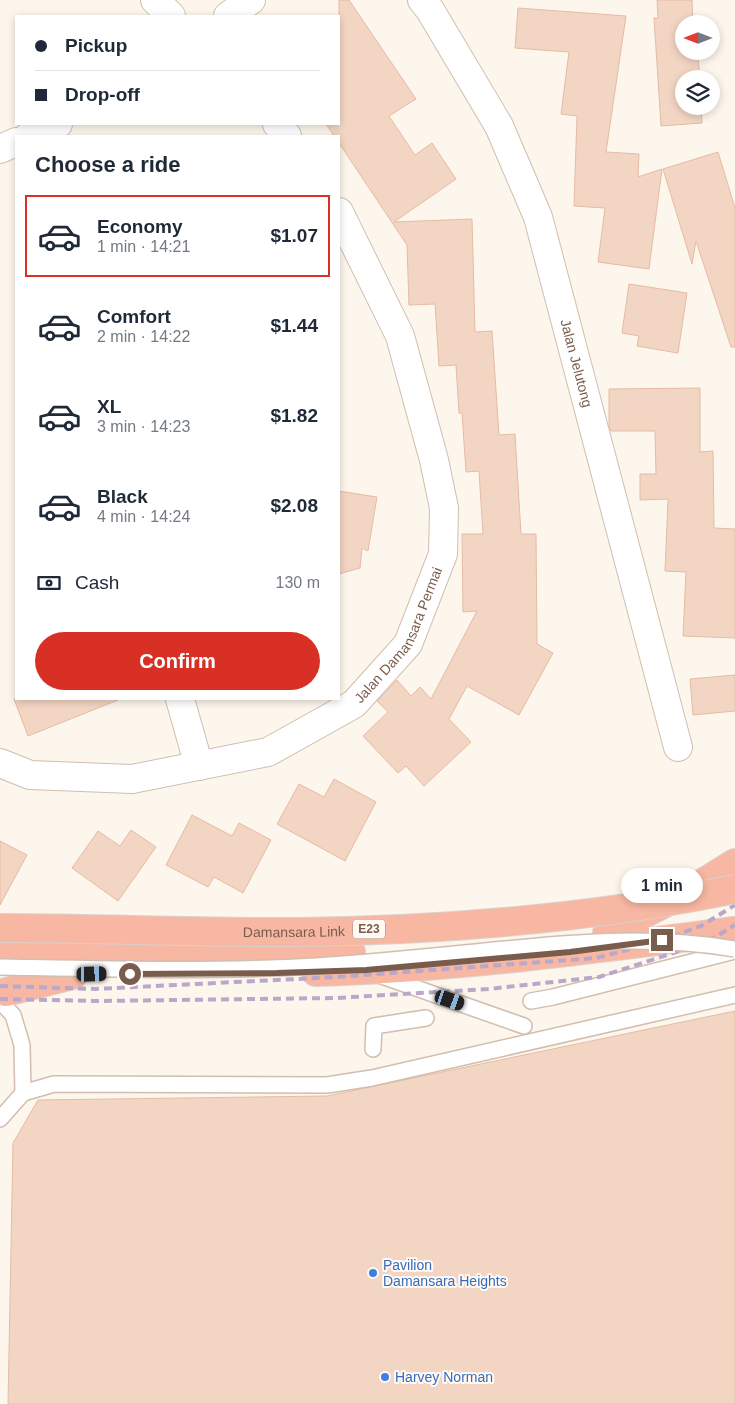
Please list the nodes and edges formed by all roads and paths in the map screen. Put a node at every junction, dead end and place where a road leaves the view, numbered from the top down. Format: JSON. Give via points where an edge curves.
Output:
{"nodes":[{"id":1,"x":155,"y":0,"type":"edge"},
{"id":2,"x":251,"y":0,"type":"edge"},
{"id":3,"x":422,"y":0,"type":"edge"},
{"id":4,"x":170,"y":15,"type":"edge"},
{"id":5,"x":229,"y":15,"type":"edge"},
{"id":6,"x":56,"y":125,"type":"edge"},
{"id":7,"x":278,"y":125,"type":"edge"},
{"id":8,"x":31,"y":135,"type":"edge"},
{"id":9,"x":286,"y":135,"type":"edge"},
{"id":10,"x":15,"y":142,"type":"edge"},
{"id":11,"x":0,"y":149,"type":"edge"},
{"id":12,"x":340,"y":214,"type":"edge"},
{"id":13,"x":180,"y":700,"type":"edge"},
{"id":14,"x":678,"y":747,"type":"dead end"},
{"id":15,"x":0,"y":763,"type":"edge"},
{"id":16,"x":198,"y":766,"type":"junction"},
{"id":17,"x":735,"y":863,"type":"edge"},
{"id":18,"x":735,"y":889,"type":"edge"},
{"id":19,"x":735,"y":914,"type":"edge"},
{"id":20,"x":0,"y":928,"type":"edge"},
{"id":21,"x":735,"y":931,"type":"edge"},
{"id":22,"x":607,"y":933,"type":"junction"},
{"id":23,"x":735,"y":950,"type":"edge"},
{"id":24,"x":0,"y":952,"type":"edge"},
{"id":25,"x":366,"y":970,"type":"junction"},
{"id":26,"x":1,"y":986,"type":"edge"},
{"id":27,"x":735,"y":995,"type":"edge"},
{"id":28,"x":530,"y":1001,"type":"dead end"},
{"id":29,"x":426,"y":1018,"type":"dead end"},
{"id":30,"x":524,"y":1026,"type":"dead end"},
{"id":31,"x":373,"y":1049,"type":"dead end"},
{"id":32,"x":22,"y":1093,"type":"junction"},
{"id":33,"x":0,"y":1119,"type":"edge"}],
"edges":[{"from":1,"to":4,"type":"street"},
{"from":2,"to":5,"type":"street"},
{"from":3,"to":14,"type":"street","name":"Jalan Jelutong","via":[[499,126],[538,217]]},
{"from":6,"to":8,"type":"street"},
{"from":7,"to":9,"type":"street"},
{"from":10,"to":11,"type":"street"},
{"from":12,"to":16,"type":"street","name":"Jalan Damansara Permai","via":[[400,336],[444,508],[443,554],[408,644],[354,704],[268,752]]},
{"from":13,"to":16,"type":"street"},
{"from":15,"to":16,"type":"street","name":"Jalan Damansara Permai","via":[[30,775],[132,779]]},
{"from":17,"to":22,"type":"highway"},
{"from":18,"to":20,"type":"highway","name":"Damansara Link","number":"E23","bridge":true,"via":[[620,910],[500,923],[299,932]]},
{"from":19,"to":22,"type":"highway","name":"Damansara Link","number":"E23"},
{"from":21,"to":25,"type":"highway","via":[[570,952]]},
{"from":22,"to":24,"type":"highway","name":"Damansara Link","number":"E23","via":[[337,953]]},
{"from":23,"to":26,"type":"lane","bridge":true,"via":[[641,941],[566,943],[317,966],[191,970]]},
{"from":23,"to":28,"type":"lane"},
{"from":25,"to":26,"type":"highway","via":[[73,975]]},
{"from":25,"to":30,"type":"lane"},
{"from":26,"to":32,"type":"lane","via":[[22,1045]]},
{"from":27,"to":32,"type":"lane","via":[[382,1076],[327,1085],[54,1084]]},
{"from":29,"to":31,"type":"lane","via":[[374,1026]]},
{"from":32,"to":33,"type":"lane"}]}
